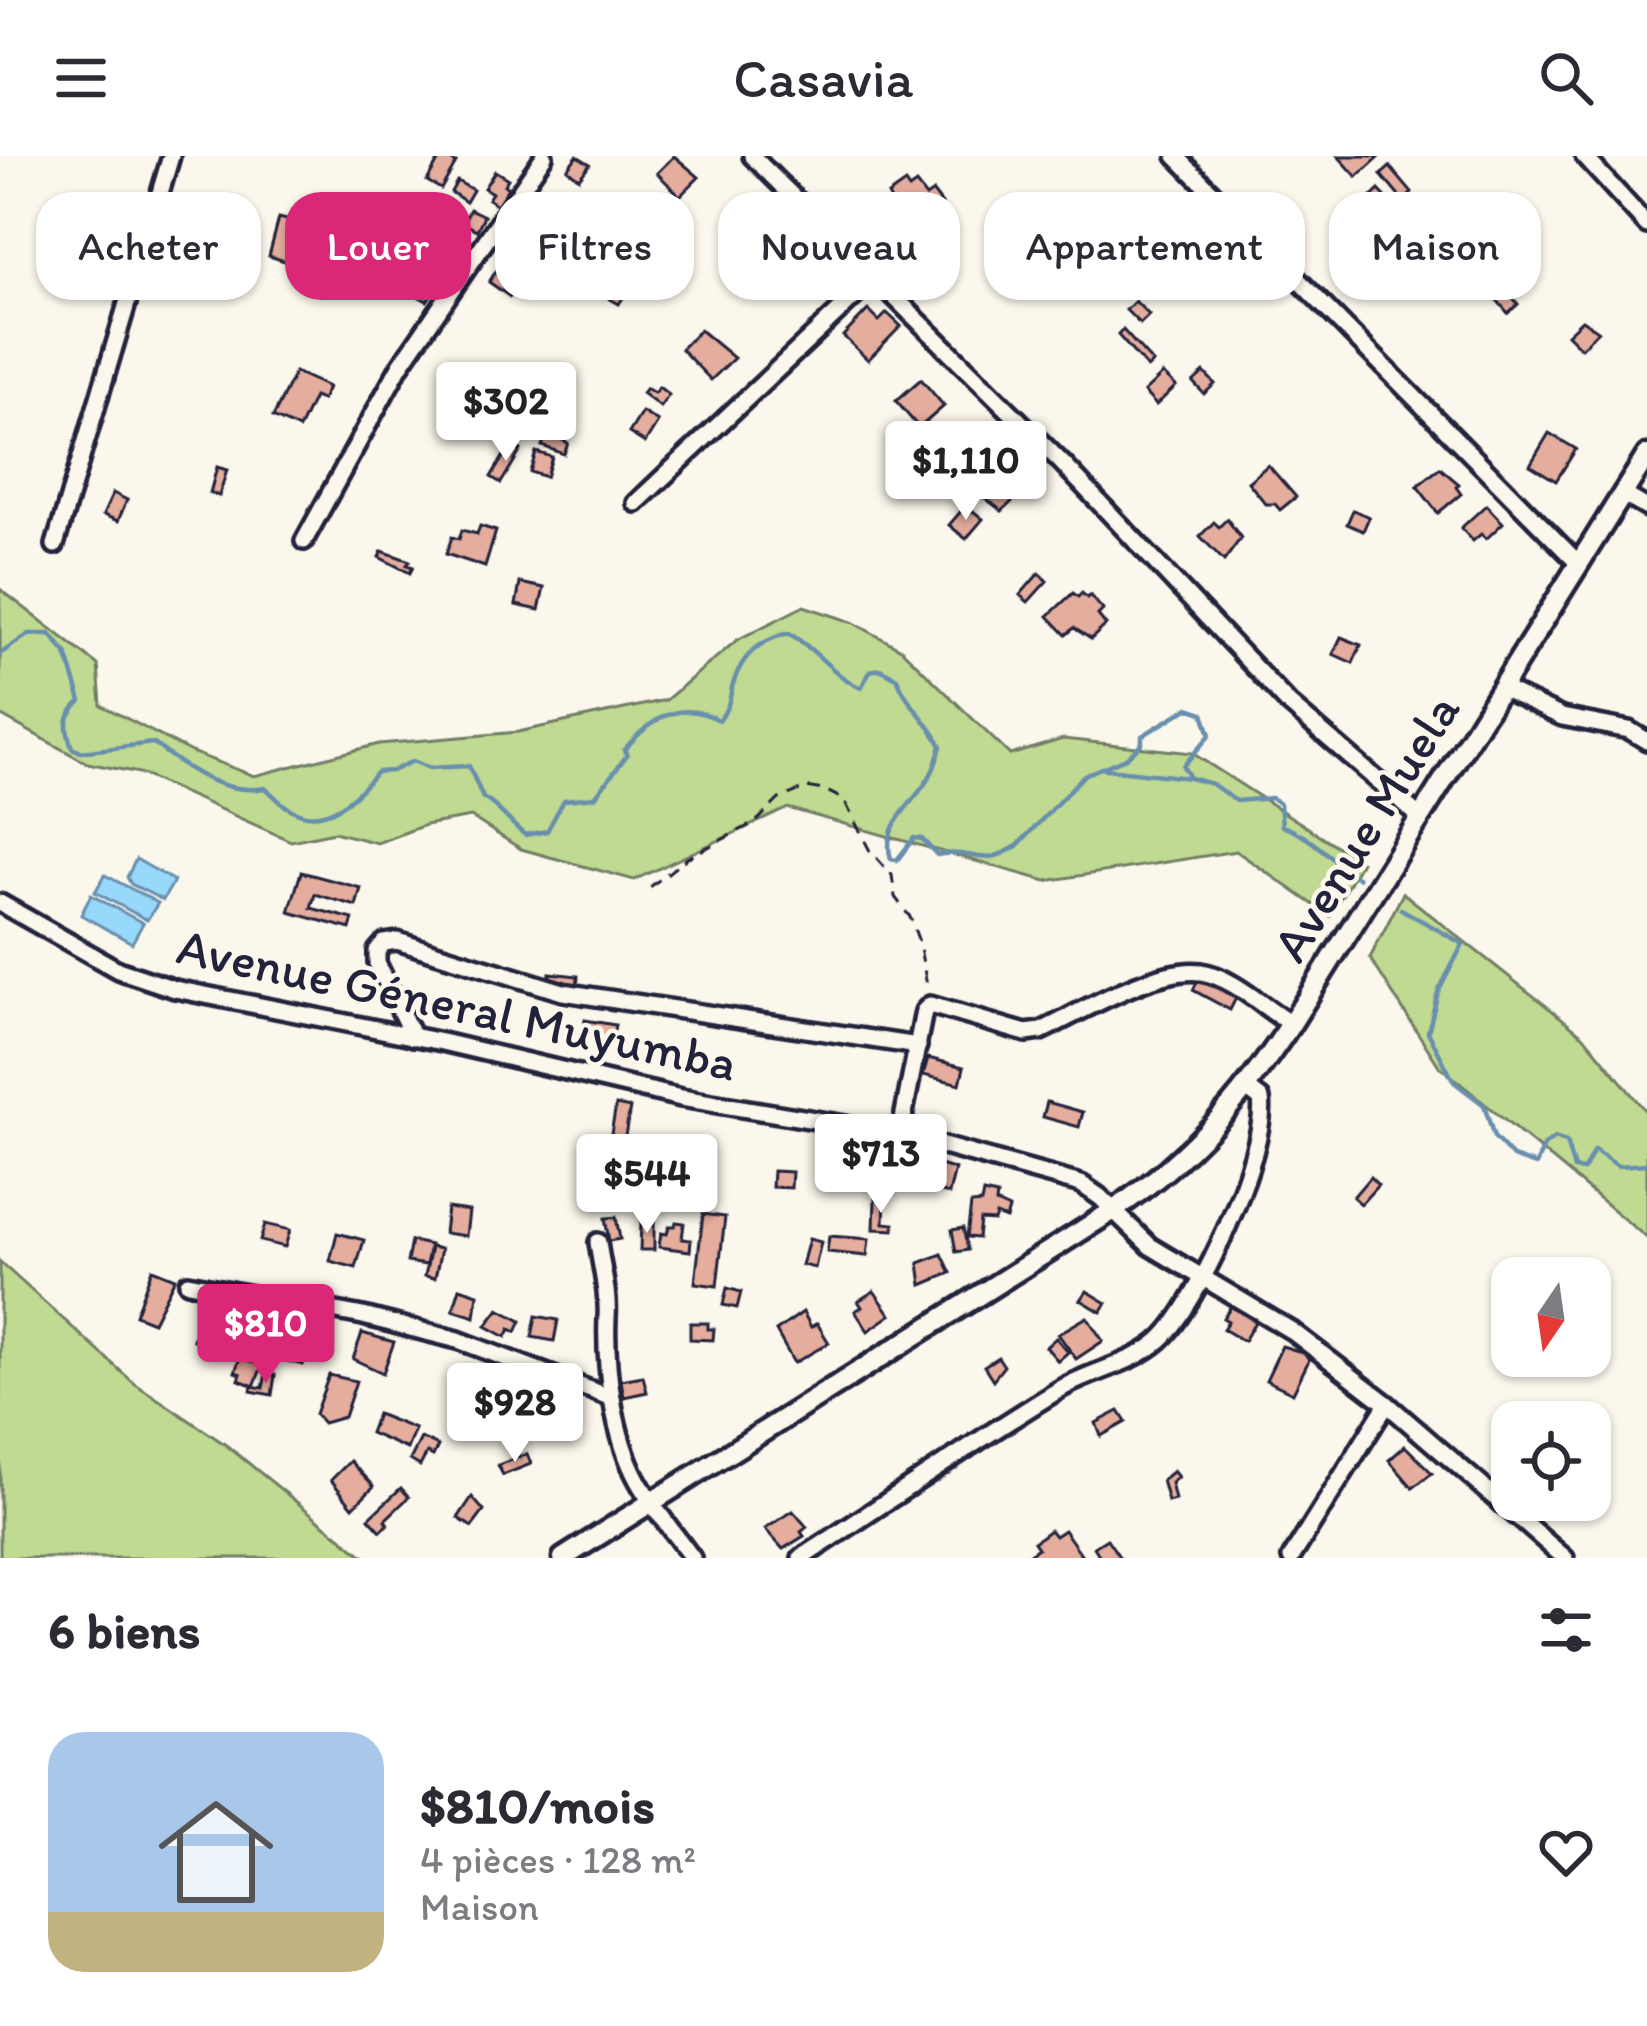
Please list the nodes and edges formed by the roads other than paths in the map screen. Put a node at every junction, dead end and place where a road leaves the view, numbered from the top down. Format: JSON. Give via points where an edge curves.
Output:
{"nodes":[{"id":1,"x":170,"y":156,"type":"edge"},
{"id":2,"x":544,"y":156,"type":"edge"},
{"id":3,"x":752,"y":156,"type":"edge"},
{"id":4,"x":1176,"y":156,"type":"edge"},
{"id":5,"x":1584,"y":156,"type":"edge"},
{"id":6,"x":788,"y":192,"type":"edge"},
{"id":7,"x":1647,"y":225,"type":"edge"},
{"id":8,"x":851,"y":300,"type":"edge"},
{"id":9,"x":896,"y":300,"type":"edge"},
{"id":10,"x":1647,"y":454,"type":"edge"},
{"id":11,"x":1623,"y":494,"type":"junction"},
{"id":12,"x":636,"y":503,"type":"dead end"},
{"id":13,"x":1647,"y":508,"type":"edge"},
{"id":14,"x":304,"y":541,"type":"dead end"},
{"id":15,"x":55,"y":545,"type":"dead end"},
{"id":16,"x":1579,"y":564,"type":"junction"},
{"id":17,"x":1502,"y":688,"type":"junction"},
{"id":18,"x":1647,"y":742,"type":"edge"},
{"id":19,"x":1420,"y":817,"type":"junction"},
{"id":20,"x":0,"y":903,"type":"edge"},
{"id":21,"x":1291,"y":1024,"type":"junction"},
{"id":22,"x":413,"y":1037,"type":"junction"},
{"id":23,"x":918,"y":1046,"type":"junction"},
{"id":24,"x":1248,"y":1089,"type":"junction"},
{"id":25,"x":900,"y":1134,"type":"junction"},
{"id":26,"x":1114,"y":1210,"type":"junction"},
{"id":27,"x":598,"y":1242,"type":"dead end"},
{"id":28,"x":1202,"y":1275,"type":"junction"},
{"id":29,"x":188,"y":1283,"type":"dead end"},
{"id":30,"x":612,"y":1398,"type":"junction"},
{"id":31,"x":1387,"y":1404,"type":"junction"},
{"id":32,"x":652,"y":1502,"type":"junction"},
{"id":33,"x":1544,"y":1541,"type":"junction"},
{"id":34,"x":563,"y":1558,"type":"edge"},
{"id":35,"x":692,"y":1558,"type":"edge"},
{"id":36,"x":801,"y":1558,"type":"edge"},
{"id":37,"x":1292,"y":1558,"type":"edge"},
{"id":38,"x":1532,"y":1558,"type":"edge"},
{"id":39,"x":1565,"y":1558,"type":"edge"}],
"edges":[{"from":1,"to":15,"type":"street"},
{"from":2,"to":14,"type":"street","via":[[400,366]]},
{"from":3,"to":6,"type":"street"},
{"from":4,"to":16,"type":"street"},
{"from":5,"to":7,"type":"street"},
{"from":8,"to":12,"type":"street"},
{"from":9,"to":19,"type":"street","via":[[1289,704]]},
{"from":10,"to":11,"type":"street","name":"Avenue Muela"},
{"from":11,"to":13,"type":"street"},
{"from":11,"to":16,"type":"street","name":"Avenue Muela"},
{"from":16,"to":17,"type":"street","name":"Avenue Muela"},
{"from":17,"to":18,"type":"street","via":[[1562,717],[1629,730]]},
{"from":17,"to":19,"type":"street","name":"Avenue Muela"},
{"from":19,"to":21,"type":"street","name":"Avenue Muela"},
{"from":20,"to":22,"type":"street","name":"Avenue Géneral Muyumba","via":[[134,977]]},
{"from":21,"to":23,"type":"street","via":[[1200,972],[1168,974],[1026,1033],[930,1005]]},
{"from":21,"to":24,"type":"street","name":"Avenue Muela"},
{"from":22,"to":23,"type":"street","via":[[376,963],[384,943],[563,992]]},
{"from":22,"to":25,"type":"street","name":"Avenue Géneral Muyumba","via":[[681,1098]]},
{"from":23,"to":25,"type":"street"},
{"from":24,"to":26,"type":"street","name":"Avenue Muela","via":[[1186,1155]]},
{"from":24,"to":28,"type":"street","via":[[1263,1112],[1256,1149]]},
{"from":25,"to":26,"type":"street","name":"Avenue Géneral Muyumba","via":[[1082,1184]]},
{"from":26,"to":28,"type":"street","name":"Avenue Géneral Muyumba","via":[[1150,1246]]},
{"from":26,"to":32,"type":"street","name":"Avenue Muela"},
{"from":27,"to":30,"type":"street"},
{"from":28,"to":31,"type":"street","name":"Avenue Géneral Muyumba","via":[[1292,1330]]},
{"from":28,"to":36,"type":"street","via":[[1179,1317],[1145,1352],[1066,1386]]},
{"from":29,"to":30,"type":"street","via":[[458,1340]]},
{"from":30,"to":32,"type":"street"},
{"from":31,"to":33,"type":"street","name":"Avenue Géneral Muyumba"},
{"from":31,"to":37,"type":"street"},
{"from":32,"to":34,"type":"street"},
{"from":32,"to":35,"type":"street"},
{"from":33,"to":38,"type":"street"},
{"from":33,"to":39,"type":"street","name":"Avenue Géneral Muyumba"}]}
